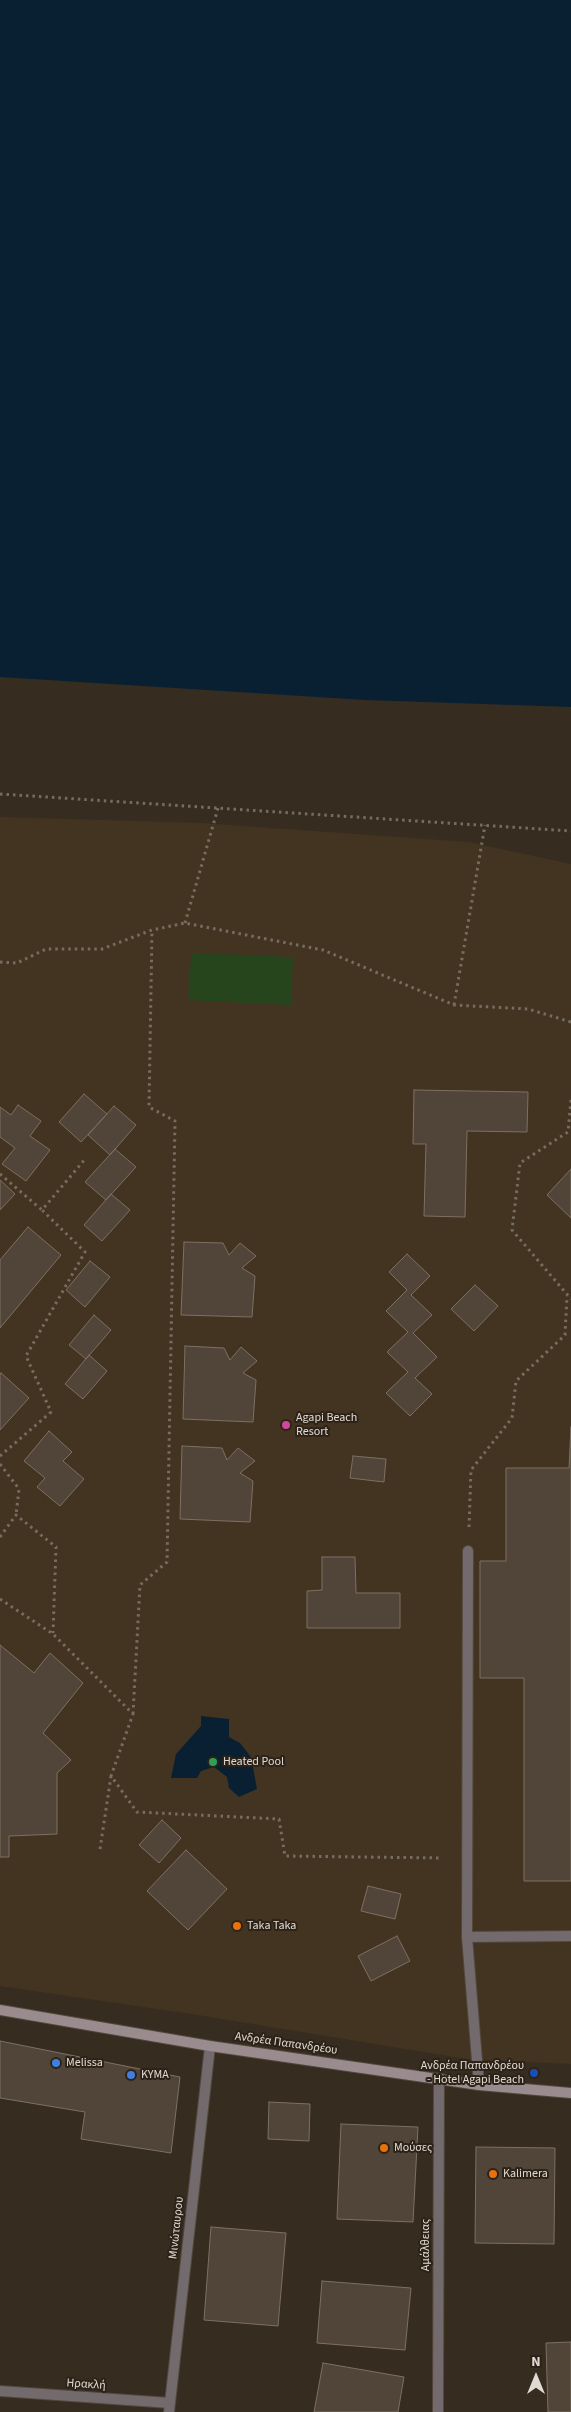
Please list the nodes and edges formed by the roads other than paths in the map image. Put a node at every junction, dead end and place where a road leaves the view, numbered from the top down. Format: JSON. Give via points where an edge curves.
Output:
{"nodes":[{"id":1,"x":468,"y":1551,"type":"road end"},
{"id":2,"x":571,"y":1936,"type":"edge"},
{"id":3,"x":468,"y":1937,"type":"junction"},
{"id":4,"x":0,"y":2010,"type":"edge"},
{"id":5,"x":210,"y":2046,"type":"junction"},
{"id":6,"x":439,"y":2078,"type":"junction"},
{"id":7,"x":479,"y":2085,"type":"junction"},
{"id":8,"x":571,"y":2093,"type":"edge"},
{"id":9,"x":0,"y":2391,"type":"edge"},
{"id":10,"x":170,"y":2408,"type":"edge"},
{"id":11,"x":438,"y":2412,"type":"edge"}],
"edges":[{"from":1,"to":3,"type":"street"},
{"from":2,"to":3,"type":"street"},
{"from":3,"to":7,"type":"street"},
{"from":4,"to":5,"type":"main road","name":"Ανδρέα Παπανδρέου"},
{"from":5,"to":6,"type":"main road","name":"Ανδρέα Παπανδρέου"},
{"from":5,"to":10,"type":"street","name":"Μινώταυρου"},
{"from":6,"to":7,"type":"main road","name":"Ανδρέα Παπανδρέου"},
{"from":6,"to":11,"type":"street","name":"Αμάλθειας"},
{"from":7,"to":8,"type":"main road","name":"Ανδρέα Παπανδρέου"},
{"from":9,"to":10,"type":"street","name":"Ηρακλή"}]}
